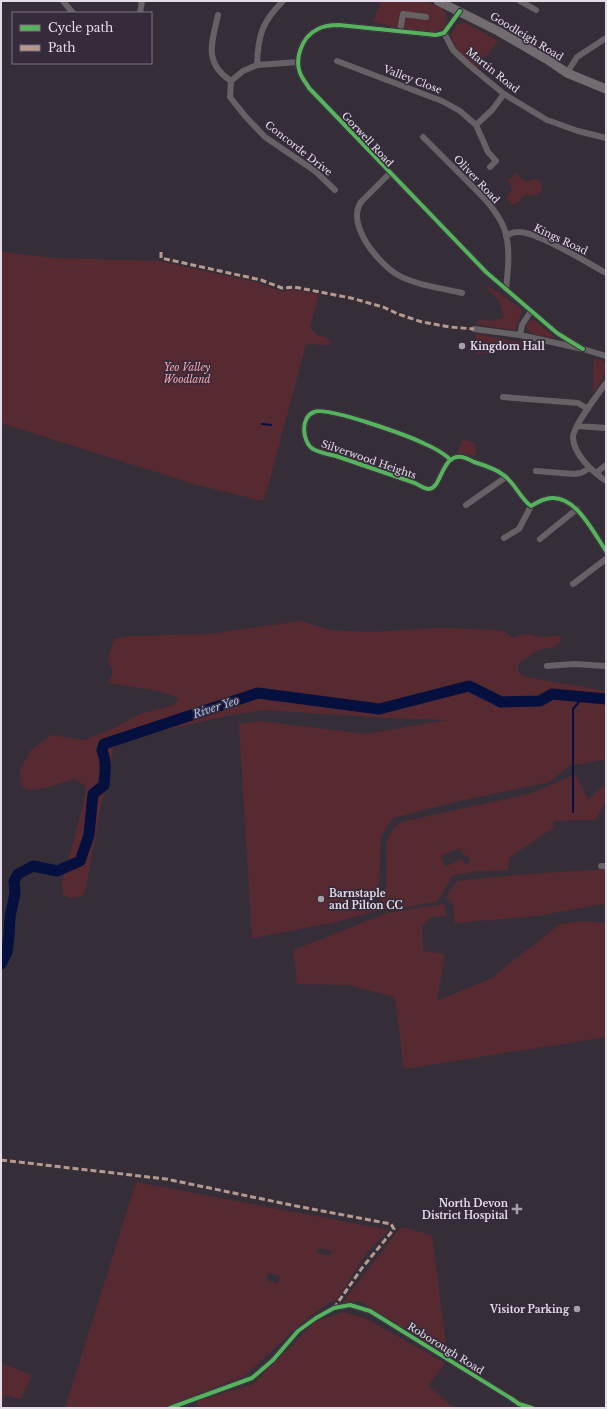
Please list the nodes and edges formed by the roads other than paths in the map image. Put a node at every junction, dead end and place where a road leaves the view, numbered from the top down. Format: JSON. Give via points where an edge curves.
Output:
{"nodes":[{"id":1,"x":63,"y":1,"type":"edge"},
{"id":2,"x":142,"y":1,"type":"edge"},
{"id":3,"x":284,"y":1,"type":"edge"},
{"id":4,"x":438,"y":1,"type":"edge"},
{"id":5,"x":520,"y":1,"type":"edge"},
{"id":6,"x":536,"y":10,"type":"dead end"},
{"id":7,"x":460,"y":11,"type":"junction"},
{"id":8,"x":71,"y":12,"type":"edge"},
{"id":9,"x":140,"y":12,"type":"edge"},
{"id":10,"x":218,"y":15,"type":"dead end"},
{"id":11,"x":426,"y":17,"type":"dead end"},
{"id":12,"x":400,"y":32,"type":"junction"},
{"id":13,"x":444,"y":33,"type":"junction"},
{"id":14,"x":606,"y":38,"type":"edge"},
{"id":15,"x":337,"y":61,"type":"dead end"},
{"id":16,"x":298,"y":62,"type":"junction"},
{"id":17,"x":257,"y":65,"type":"junction"},
{"id":18,"x":567,"y":73,"type":"junction"},
{"id":19,"x":231,"y":80,"type":"junction"},
{"id":20,"x":606,"y":89,"type":"edge"},
{"id":21,"x":504,"y":94,"type":"junction"},
{"id":22,"x":476,"y":125,"type":"junction"},
{"id":23,"x":423,"y":137,"type":"dead end"},
{"id":24,"x":606,"y":138,"type":"edge"},
{"id":25,"x":490,"y":167,"type":"dead end"},
{"id":26,"x":390,"y":173,"type":"junction"},
{"id":27,"x":335,"y":190,"type":"dead end"},
{"id":28,"x":506,"y":236,"type":"junction"},
{"id":29,"x":606,"y":273,"type":"edge"},
{"id":30,"x":506,"y":289,"type":"junction"},
{"id":31,"x":462,"y":293,"type":"dead end"},
{"id":32,"x":531,"y":311,"type":"junction"},
{"id":33,"x":474,"y":329,"type":"dead end"},
{"id":34,"x":520,"y":335,"type":"junction"},
{"id":35,"x":584,"y":349,"type":"junction"},
{"id":36,"x":606,"y":356,"type":"edge"},
{"id":37,"x":606,"y":382,"type":"edge"},
{"id":38,"x":503,"y":397,"type":"dead end"},
{"id":39,"x":588,"y":409,"type":"junction"},
{"id":40,"x":578,"y":426,"type":"junction"},
{"id":41,"x":606,"y":428,"type":"edge"},
{"id":42,"x":451,"y":460,"type":"junction"},
{"id":43,"x":606,"y":465,"type":"edge"},
{"id":44,"x":590,"y":468,"type":"junction"},
{"id":45,"x":536,"y":471,"type":"dead end"},
{"id":46,"x":596,"y":473,"type":"junction"},
{"id":47,"x":506,"y":477,"type":"junction"},
{"id":48,"x":606,"y":481,"type":"edge"},
{"id":49,"x":466,"y":505,"type":"dead end"},
{"id":50,"x":531,"y":506,"type":"junction"},
{"id":51,"x":577,"y":509,"type":"junction"},
{"id":52,"x":504,"y":538,"type":"dead end"},
{"id":53,"x":540,"y":539,"type":"dead end"},
{"id":54,"x":606,"y":551,"type":"edge"},
{"id":55,"x":606,"y":559,"type":"edge"},
{"id":56,"x":573,"y":584,"type":"dead end"},
{"id":57,"x":547,"y":666,"type":"dead end"},
{"id":58,"x":606,"y":666,"type":"edge"},
{"id":59,"x":170,"y":1408,"type":"edge"},
{"id":60,"x":532,"y":1408,"type":"edge"}],
"edges":[{"from":1,"to":8,"type":"street"},
{"from":2,"to":9,"type":"street"},
{"from":3,"to":17,"type":"street","via":[[264,24],[259,39]]},
{"from":4,"to":7,"type":"street","name":"Goodleigh Road"},
{"from":5,"to":6,"type":"street"},
{"from":7,"to":13,"type":"street"},
{"from":7,"to":18,"type":"street","name":"Goodleigh Road","via":[[529,48]]},
{"from":10,"to":19,"type":"street","via":[[210,48],[213,62],[223,75]]},
{"from":11,"to":12,"type":"street","via":[[403,14]]},
{"from":12,"to":13,"type":"street","via":[[436,35]]},
{"from":12,"to":16,"type":"street","via":[[327,25],[310,34],[300,52]]},
{"from":13,"to":21,"type":"street","name":"Martin Road","via":[[453,50]]},
{"from":14,"to":18,"type":"street","via":[[577,57]]},
{"from":15,"to":22,"type":"street","name":"Valley Close","via":[[442,101],[460,111]]},
{"from":16,"to":17,"type":"street"},
{"from":16,"to":26,"type":"street","name":"Gorwell Road","via":[[301,76],[309,88]]},
{"from":17,"to":19,"type":"street"},
{"from":18,"to":20,"type":"street","name":"Goodleigh Road"},
{"from":19,"to":27,"type":"street","name":"Concorde Drive","via":[[230,97],[245,116],[265,137],[315,171]]},
{"from":21,"to":22,"type":"street"},
{"from":21,"to":24,"type":"street","name":"Martin Road","via":[[547,120]]},
{"from":22,"to":25,"type":"street","name":"Valley Close","via":[[488,152],[496,161]]},
{"from":23,"to":28,"type":"street","name":"Oliver Road","via":[[480,194],[497,215]]},
{"from":26,"to":30,"type":"street","name":"Gorwell Road","via":[[486,272]]},
{"from":26,"to":31,"type":"street","via":[[357,207],[358,224],[365,240],[380,259],[398,275],[408,280]]},
{"from":28,"to":29,"type":"street","name":"Kings Road","via":[[516,232],[528,234]]},
{"from":28,"to":30,"type":"street","name":"Oliver Road"},
{"from":30,"to":32,"type":"street","name":"Gorwell Road"},
{"from":32,"to":34,"type":"street","via":[[522,325]]},
{"from":32,"to":35,"type":"street","name":"Gorwell Road","via":[[563,338]]},
{"from":33,"to":34,"type":"street"},
{"from":34,"to":35,"type":"street"},
{"from":35,"to":36,"type":"street"},
{"from":37,"to":39,"type":"street"},
{"from":38,"to":39,"type":"street","via":[[578,403]]},
{"from":39,"to":40,"type":"street"},
{"from":40,"to":41,"type":"street"},
{"from":40,"to":44,"type":"street","via":[[574,442],[581,458]]},
{"from":42,"to":42,"type":"street","name":"Silverwood Heights","via":[[436,485],[427,489],[312,448],[306,440],[306,418],[312,412],[327,411],[423,442]]},
{"from":42,"to":47,"type":"street","via":[[466,458]]},
{"from":43,"to":46,"type":"street"},
{"from":44,"to":45,"type":"street","via":[[574,474]]},
{"from":44,"to":46,"type":"street"},
{"from":46,"to":48,"type":"street"},
{"from":47,"to":49,"type":"street"},
{"from":47,"to":50,"type":"street"},
{"from":50,"to":51,"type":"street","via":[[546,499],[556,498],[569,502]]},
{"from":50,"to":52,"type":"street","via":[[519,529]]},
{"from":51,"to":53,"type":"street"},
{"from":51,"to":54,"type":"street"},
{"from":55,"to":56,"type":"street"},
{"from":57,"to":58,"type":"street"},
{"from":59,"to":60,"type":"street","name":"Roborough Road","via":[[252,1378],[273,1360],[298,1331],[334,1308],[350,1305],[370,1311],[512,1400]]}]}
